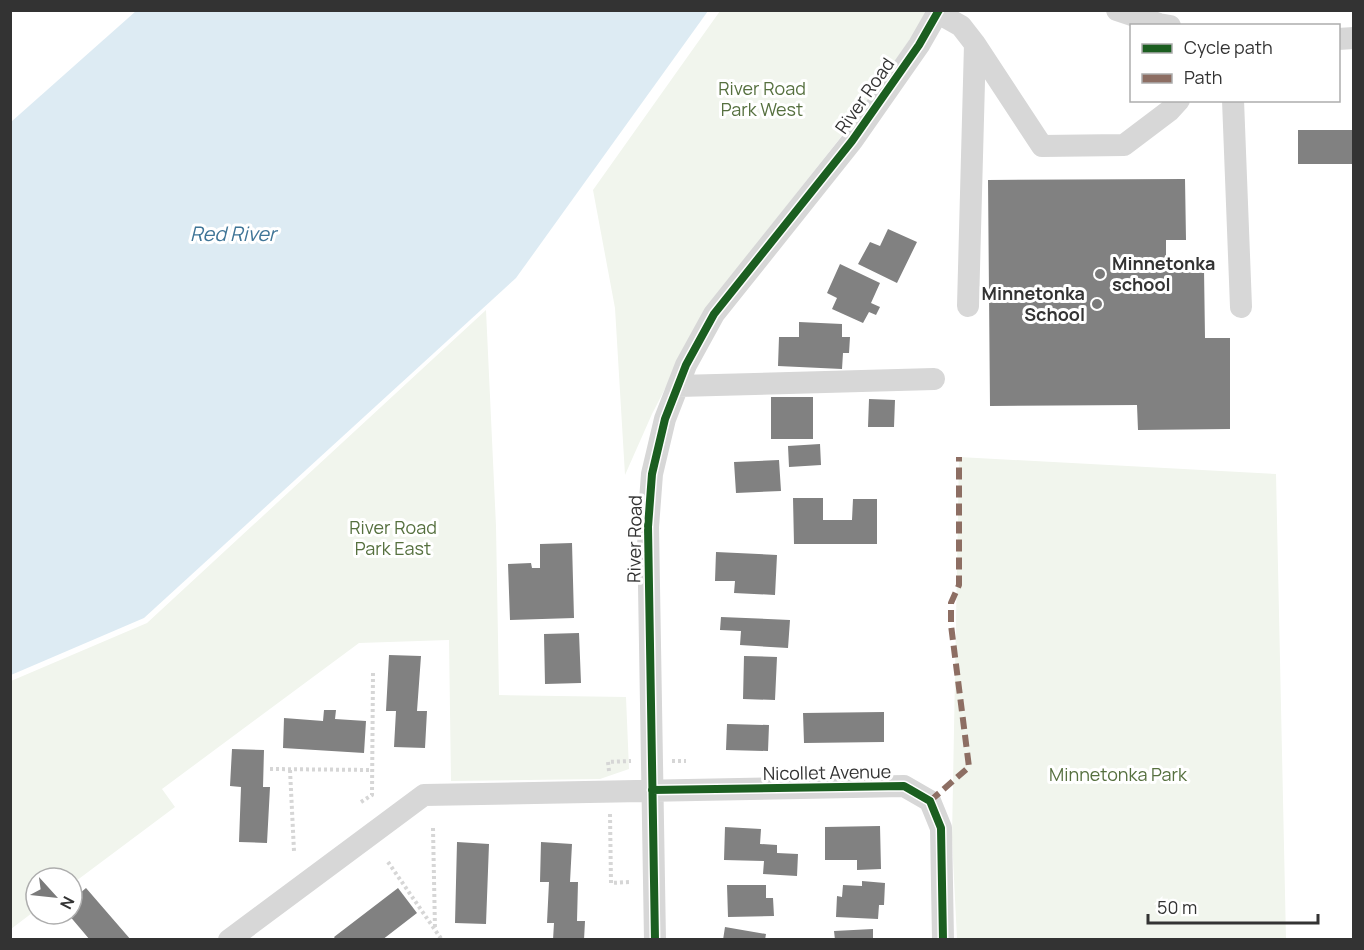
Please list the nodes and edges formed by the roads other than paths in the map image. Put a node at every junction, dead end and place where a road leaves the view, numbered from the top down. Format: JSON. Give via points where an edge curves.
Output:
{"nodes":[{"id":1,"x":1117,"y":10,"type":"edge"},
{"id":2,"x":938,"y":12,"type":"edge"},
{"id":3,"x":1159,"y":24,"type":"edge"},
{"id":4,"x":975,"y":44,"type":"junction"},
{"id":5,"x":1177,"y":102,"type":"edge"},
{"id":6,"x":1233,"y":102,"type":"edge"},
{"id":7,"x":968,"y":306,"type":"dead end"},
{"id":8,"x":1241,"y":307,"type":"dead end"},
{"id":9,"x":934,"y":379,"type":"dead end"},
{"id":10,"x":678,"y":386,"type":"junction"},
{"id":11,"x":652,"y":790,"type":"junction"},
{"id":12,"x":229,"y":939,"type":"edge"},
{"id":13,"x":655,"y":939,"type":"edge"},
{"id":14,"x":943,"y":939,"type":"edge"}],
"edges":[{"from":1,"to":3,"type":"street"},
{"from":2,"to":4,"type":"street","via":[[961,26]]},
{"from":2,"to":10,"type":"street","name":"River Road","via":[[852,141],[714,314]]},
{"from":4,"to":5,"type":"street","via":[[1042,146],[1124,145]]},
{"from":4,"to":7,"type":"street"},
{"from":6,"to":8,"type":"street"},
{"from":9,"to":10,"type":"street"},
{"from":10,"to":11,"type":"street","name":"River Road","via":[[665,419],[652,474],[648,527]]},
{"from":11,"to":12,"type":"street","name":"Nicollet Avenue","via":[[424,795]]},
{"from":11,"to":13,"type":"street","name":"River Road"},
{"from":11,"to":14,"type":"street","name":"Nicollet Avenue","via":[[904,786],[930,801],[941,828]]}]}
